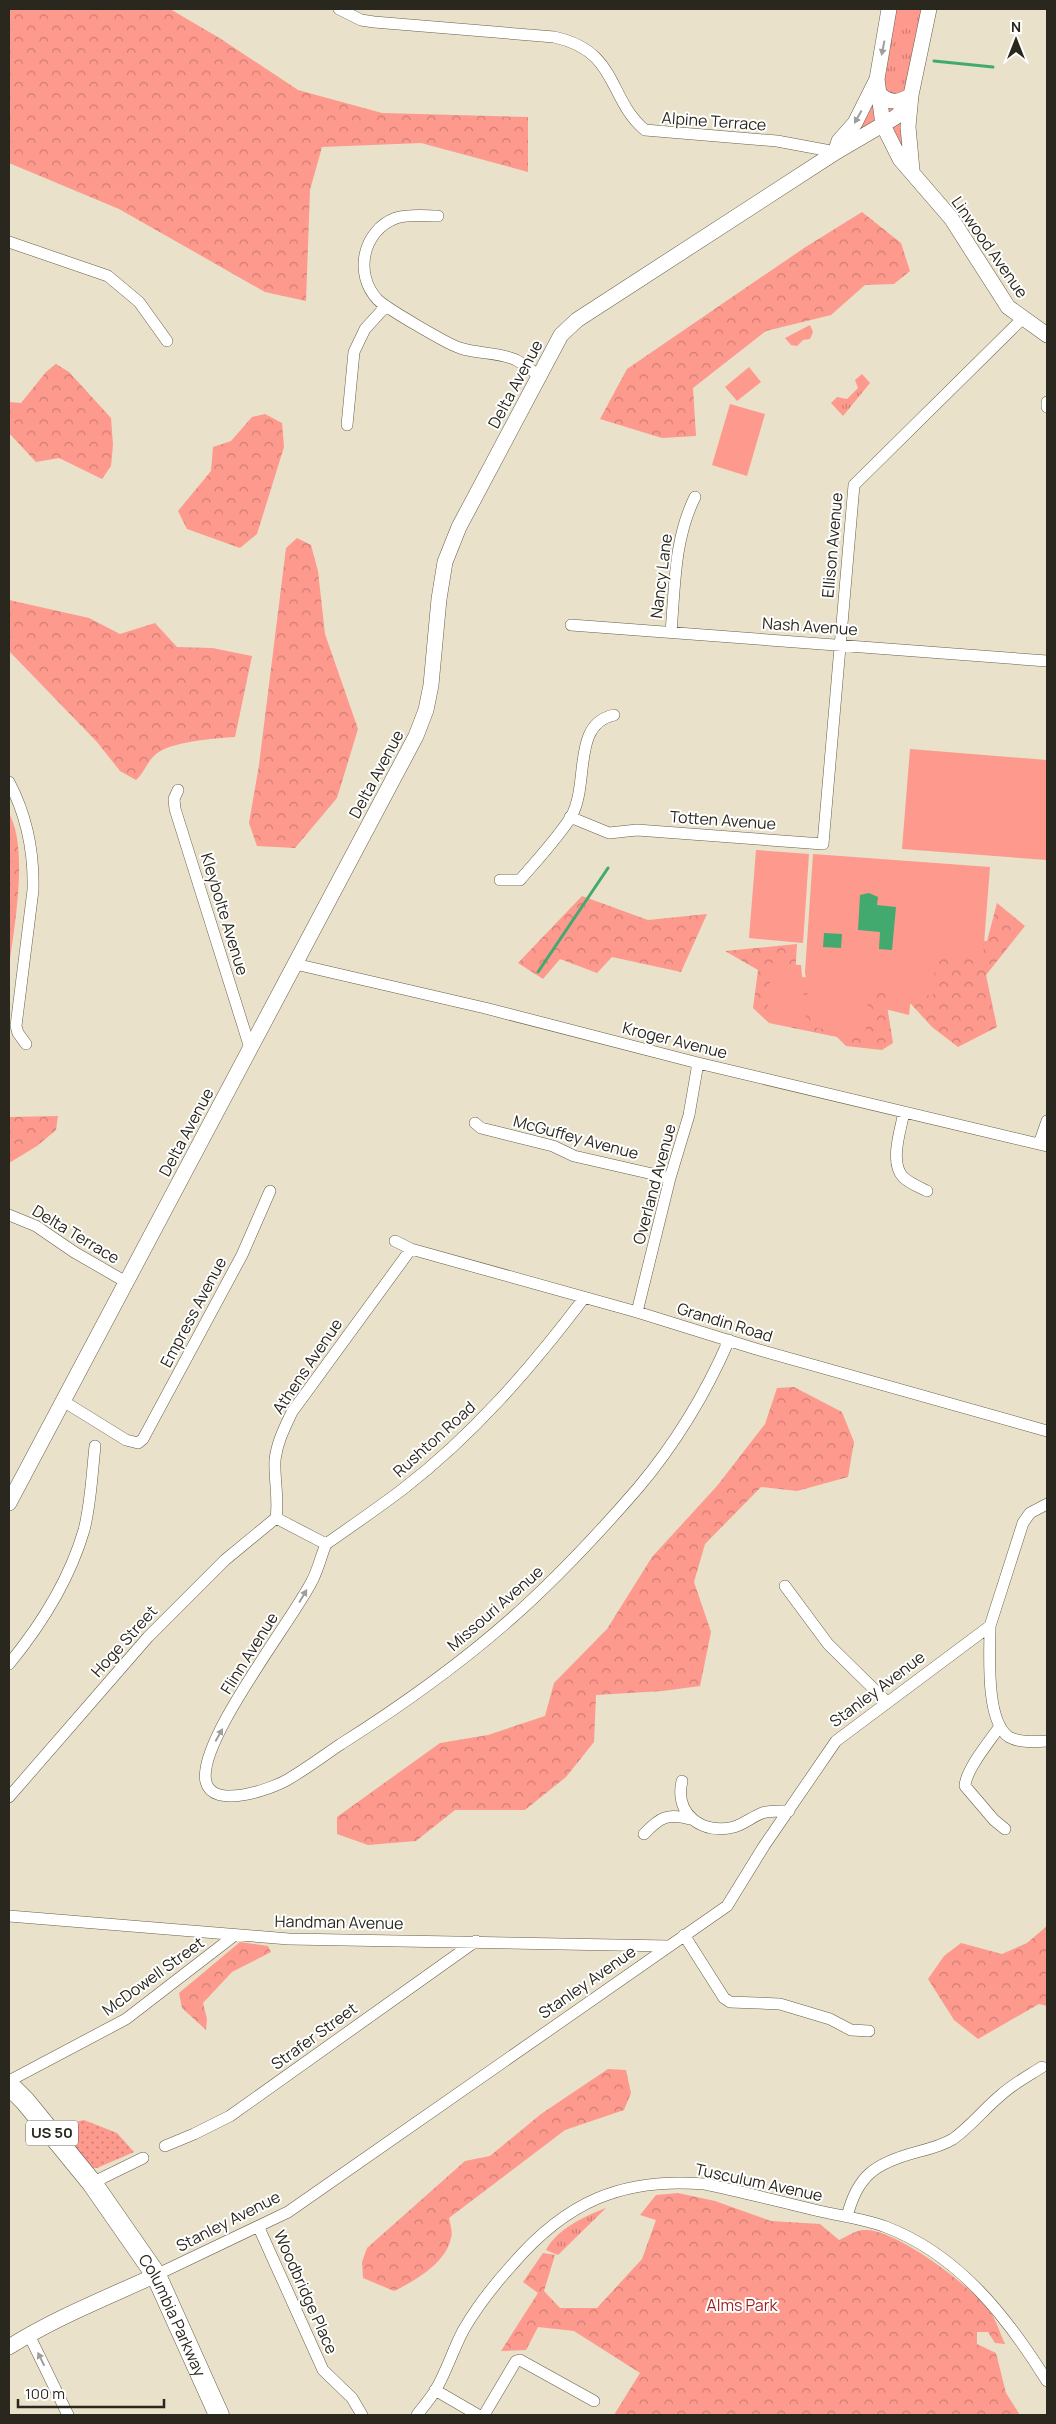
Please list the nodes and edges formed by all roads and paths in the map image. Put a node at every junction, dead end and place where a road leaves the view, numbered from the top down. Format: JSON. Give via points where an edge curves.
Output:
{"nodes":[{"id":1,"x":339,"y":9,"type":"edge"},
{"id":2,"x":889,"y":9,"type":"edge"},
{"id":3,"x":929,"y":10,"type":"edge"},
{"id":4,"x":877,"y":86,"type":"junction"},
{"id":5,"x":911,"y":95,"type":"junction"},
{"id":6,"x":883,"y":125,"type":"junction"},
{"id":7,"x":836,"y":152,"type":"junction"},
{"id":8,"x":912,"y":170,"type":"junction"},
{"id":9,"x":438,"y":216,"type":"dead end"},
{"id":10,"x":9,"y":242,"type":"edge"},
{"id":11,"x":386,"y":306,"type":"junction"},
{"id":12,"x":1022,"y":319,"type":"junction"},
{"id":13,"x":1047,"y":336,"type":"edge"},
{"id":14,"x":166,"y":340,"type":"dead end"},
{"id":15,"x":538,"y":375,"type":"junction"},
{"id":16,"x":1047,"y":402,"type":"edge"},
{"id":17,"x":1047,"y":407,"type":"edge"},
{"id":18,"x":347,"y":425,"type":"dead end"},
{"id":19,"x":695,"y":497,"type":"dead end"},
{"id":20,"x":571,"y":625,"type":"dead end"},
{"id":21,"x":671,"y":632,"type":"junction"},
{"id":22,"x":838,"y":645,"type":"junction"},
{"id":23,"x":1047,"y":661,"type":"edge"},
{"id":24,"x":614,"y":715,"type":"dead end"},
{"id":25,"x":9,"y":782,"type":"edge"},
{"id":26,"x":178,"y":790,"type":"dead end"},
{"id":27,"x":570,"y":817,"type":"junction"},
{"id":28,"x":822,"y":844,"type":"joint"},
{"id":29,"x":500,"y":880,"type":"dead end"},
{"id":30,"x":295,"y":964,"type":"junction"},
{"id":31,"x":26,"y":1044,"type":"dead end"},
{"id":32,"x":250,"y":1048,"type":"junction"},
{"id":33,"x":698,"y":1063,"type":"junction"},
{"id":34,"x":904,"y":1112,"type":"junction"},
{"id":35,"x":1047,"y":1120,"type":"edge"},
{"id":36,"x":475,"y":1123,"type":"dead end"},
{"id":37,"x":1043,"y":1145,"type":"edge"},
{"id":38,"x":670,"y":1178,"type":"junction"},
{"id":39,"x":270,"y":1191,"type":"dead end"},
{"id":40,"x":927,"y":1191,"type":"dead end"},
{"id":41,"x":9,"y":1215,"type":"edge"},
{"id":42,"x":395,"y":1241,"type":"dead end"},
{"id":43,"x":410,"y":1249,"type":"junction"},
{"id":44,"x":126,"y":1282,"type":"junction"},
{"id":45,"x":584,"y":1298,"type":"junction"},
{"id":46,"x":637,"y":1312,"type":"junction"},
{"id":47,"x":729,"y":1340,"type":"junction"},
{"id":48,"x":63,"y":1401,"type":"junction"},
{"id":49,"x":1047,"y":1431,"type":"edge"},
{"id":50,"x":95,"y":1446,"type":"dead end"},
{"id":51,"x":9,"y":1502,"type":"edge"},
{"id":52,"x":1047,"y":1504,"type":"edge"},
{"id":53,"x":276,"y":1518,"type":"junction"},
{"id":54,"x":326,"y":1544,"type":"junction"},
{"id":55,"x":785,"y":1586,"type":"dead end"},
{"id":56,"x":990,"y":1626,"type":"junction"},
{"id":57,"x":9,"y":1664,"type":"edge"},
{"id":58,"x":887,"y":1702,"type":"junction"},
{"id":59,"x":1000,"y":1726,"type":"junction"},
{"id":60,"x":1047,"y":1741,"type":"edge"},
{"id":61,"x":206,"y":1781,"type":"joint"},
{"id":62,"x":682,"y":1781,"type":"dead end"},
{"id":63,"x":9,"y":1797,"type":"edge"},
{"id":64,"x":789,"y":1811,"type":"junction"},
{"id":65,"x":690,"y":1819,"type":"junction"},
{"id":66,"x":1006,"y":1829,"type":"dead end"},
{"id":67,"x":644,"y":1834,"type":"dead end"},
{"id":68,"x":9,"y":1916,"type":"edge"},
{"id":69,"x":235,"y":1935,"type":"junction"},
{"id":70,"x":684,"y":1935,"type":"junction"},
{"id":71,"x":476,"y":1941,"type":"junction"},
{"id":72,"x":669,"y":1946,"type":"junction"},
{"id":73,"x":869,"y":2031,"type":"dead end"},
{"id":74,"x":1042,"y":2066,"type":"dead end"},
{"id":75,"x":9,"y":2081,"type":"edge"},
{"id":76,"x":9,"y":2086,"type":"edge"},
{"id":77,"x":9,"y":2105,"type":"edge"},
{"id":78,"x":164,"y":2146,"type":"dead end"},
{"id":79,"x":143,"y":2158,"type":"dead end"},
{"id":80,"x":92,"y":2183,"type":"junction"},
{"id":81,"x":846,"y":2218,"type":"junction"},
{"id":82,"x":116,"y":2220,"type":"junction"},
{"id":83,"x":259,"y":2228,"type":"junction"},
{"id":84,"x":156,"y":2276,"type":"junction"},
{"id":85,"x":29,"y":2334,"type":"junction"},
{"id":86,"x":9,"y":2347,"type":"edge"},
{"id":87,"x":1047,"y":2381,"type":"edge"},
{"id":88,"x":435,"y":2390,"type":"junction"},
{"id":89,"x":594,"y":2401,"type":"dead end"},
{"id":90,"x":68,"y":2415,"type":"edge"},
{"id":91,"x":219,"y":2415,"type":"edge"},
{"id":92,"x":362,"y":2415,"type":"edge"},
{"id":93,"x":417,"y":2415,"type":"edge"},
{"id":94,"x":478,"y":2415,"type":"edge"},
{"id":95,"x":484,"y":2415,"type":"edge"}],
"edges":[{"from":1,"to":7,"type":"street","name":"Alpine Terrace","via":[[360,20],[374,22],[570,40],[601,63],[635,122],[645,130],[777,141]]},
{"from":2,"to":4,"type":"main road","name":"Delta Avenue","one_way":true},
{"from":3,"to":5,"type":"main road"},
{"from":4,"to":5,"type":"main road","via":[[892,102]]},
{"from":4,"to":6,"type":"main road","name":"Linwood Avenue"},
{"from":4,"to":7,"type":"main road","name":"Delta Avenue","one_way":true,"via":[[855,123],[839,140]]},
{"from":5,"to":6,"type":"main road","name":"Delta Avenue","via":[[902,112]]},
{"from":5,"to":8,"type":"main road","via":[[908,127]]},
{"from":6,"to":7,"type":"main road","name":"Delta Avenue"},
{"from":6,"to":8,"type":"main road","name":"Linwood Avenue","via":[[897,154]]},
{"from":7,"to":15,"type":"main road","name":"Delta Avenue","via":[[577,320],[561,335]]},
{"from":8,"to":12,"type":"main road","name":"Linwood Avenue","via":[[951,218],[998,294]]},
{"from":9,"to":11,"type":"street","via":[[396,219],[371,239],[364,259],[366,280],[370,290]]},
{"from":10,"to":14,"type":"street","via":[[108,276],[130,292]]},
{"from":11,"to":15,"type":"street","via":[[458,348],[515,360]]},
{"from":11,"to":18,"type":"street","via":[[365,329],[354,352]]},
{"from":12,"to":13,"type":"main road","name":"Linwood Avenue"},
{"from":12,"to":22,"type":"street","name":"Ellison Avenue","via":[[854,485]]},
{"from":15,"to":30,"type":"main road","name":"Delta Avenue","via":[[459,527],[445,562],[431,685],[416,736]]},
{"from":16,"to":17,"type":"street"},
{"from":19,"to":21,"type":"street","name":"Nancy Lane","via":[[679,544]]},
{"from":20,"to":21,"type":"street","name":"Nash Avenue"},
{"from":21,"to":22,"type":"street","name":"Nash Avenue"},
{"from":22,"to":23,"type":"street","name":"Nash Avenue"},
{"from":22,"to":28,"type":"street","name":"Ellison Avenue"},
{"from":24,"to":27,"type":"street","via":[[600,720],[590,730],[578,801]]},
{"from":25,"to":31,"type":"street","via":[[26,823],[33,867],[16,1026]]},
{"from":26,"to":32,"type":"street","name":"Kleybolte Avenue","via":[[174,799],[175,809]]},
{"from":27,"to":28,"type":"street","name":"Totten Avenue","via":[[609,833],[637,830]]},
{"from":27,"to":29,"type":"street","via":[[520,880]]},
{"from":30,"to":32,"type":"main road","name":"Delta Avenue"},
{"from":30,"to":33,"type":"street","name":"Kroger Avenue","via":[[485,1008]]},
{"from":32,"to":44,"type":"main road","name":"Delta Avenue"},
{"from":33,"to":34,"type":"street","name":"Kroger Avenue"},
{"from":33,"to":38,"type":"street","name":"Overland Avenue","via":[[689,1115]]},
{"from":34,"to":37,"type":"street","name":"Kroger Avenue"},
{"from":34,"to":40,"type":"street","via":[[897,1168],[906,1179]]},
{"from":35,"to":37,"type":"street"},
{"from":36,"to":38,"type":"street","name":"McGuffey Avenue","via":[[481,1128],[553,1146],[574,1156]]},
{"from":38,"to":46,"type":"street","name":"Overland Avenue"},
{"from":39,"to":48,"type":"street","name":"Empress Avenue","via":[[242,1255],[147,1434],[138,1443],[126,1440]]},
{"from":41,"to":44,"type":"street","name":"Delta Terrace","via":[[36,1226]]},
{"from":42,"to":43,"type":"street","name":"Grandin Road"},
{"from":43,"to":45,"type":"street","name":"Grandin Road"},
{"from":43,"to":53,"type":"street","name":"Athens Avenue","via":[[292,1412],[278,1442],[275,1459]]},
{"from":44,"to":48,"type":"main road","name":"Delta Avenue"},
{"from":45,"to":46,"type":"street","name":"Grandin Road"},
{"from":45,"to":54,"type":"street","name":"Rushton Road","via":[[542,1353],[478,1422],[404,1488]]},
{"from":46,"to":47,"type":"street","name":"Grandin Road"},
{"from":47,"to":49,"type":"street","name":"Grandin Road"},
{"from":47,"to":61,"type":"street","name":"Missouri Avenue","via":[[687,1420],[640,1486],[554,1579],[472,1652],[377,1721],[285,1781],[233,1796],[214,1792]]},
{"from":48,"to":51,"type":"main road","name":"Delta Avenue"},
{"from":50,"to":57,"type":"street","via":[[84,1528],[70,1568],[39,1622]]},
{"from":52,"to":56,"type":"street","via":[[1030,1513],[1022,1524]]},
{"from":53,"to":54,"type":"street"},
{"from":53,"to":63,"type":"street","name":"Hoge Street","via":[[225,1560],[148,1637]]},
{"from":61,"to":54,"type":"street","name":"Flinn Avenue","one_way":true,"via":[[214,1743],[312,1581]]},
{"from":55,"to":58,"type":"street","via":[[828,1644]]},
{"from":56,"to":58,"type":"street","name":"Stanley Avenue"},
{"from":56,"to":59,"type":"street","via":[[990,1680]]},
{"from":58,"to":64,"type":"street","name":"Stanley Avenue","via":[[836,1741]]},
{"from":59,"to":60,"type":"street","via":[[1010,1737],[1026,1742]]},
{"from":59,"to":66,"type":"street","via":[[972,1768],[966,1786],[994,1820]]},
{"from":62,"to":65,"type":"street","via":[[680,1797]]},
{"from":64,"to":65,"type":"street","via":[[760,1814],[735,1827],[720,1829],[703,1826]]},
{"from":64,"to":70,"type":"street","name":"Stanley Avenue","via":[[726,1906]]},
{"from":65,"to":67,"type":"street","via":[[667,1816]]},
{"from":68,"to":69,"type":"street","name":"Handman Avenue"},
{"from":69,"to":71,"type":"street","name":"Handman Avenue","via":[[289,1939]]},
{"from":69,"to":75,"type":"street","name":"McDowell Street","via":[[126,2019]]},
{"from":70,"to":72,"type":"street","name":"Stanley Avenue"},
{"from":70,"to":73,"type":"street","via":[[724,1998],[730,2002],[780,2004],[830,2019],[850,2030]]},
{"from":71,"to":72,"type":"street","name":"Handman Avenue"},
{"from":71,"to":78,"type":"street","name":"Strafer Street","via":[[230,2116]]},
{"from":72,"to":83,"type":"street","name":"Stanley Avenue","via":[[288,2212]]},
{"from":74,"to":81,"type":"street","via":[[1001,2094],[951,2140],[888,2161],[873,2172],[859,2183]]},
{"from":76,"to":80,"type":"highway","name":"Columbia Parkway","number":"US 50"},
{"from":77,"to":82,"type":"highway","name":"Columbia Parkway","number":"US 50","via":[[93,2200]]},
{"from":79,"to":80,"type":"street"},
{"from":80,"to":82,"type":"highway","name":"Columbia Parkway","number":"US 50"},
{"from":81,"to":87,"type":"street","name":"Tusculum Avenue","via":[[885,2227],[913,2241],[957,2271],[996,2308]]},
{"from":81,"to":88,"type":"street","name":"Tusculum Avenue","via":[[697,2183],[630,2186],[586,2201],[550,2226],[493,2286],[464,2329]]},
{"from":82,"to":84,"type":"highway","name":"Columbia Parkway","number":"US 50"},
{"from":83,"to":84,"type":"street","name":"Stanley Avenue"},
{"from":83,"to":92,"type":"street","name":"Woodbridge Place","via":[[323,2370],[352,2398]]},
{"from":84,"to":85,"type":"main road","name":"Stanley Avenue"},
{"from":84,"to":91,"type":"highway","name":"Columbia Parkway","number":"US 50"},
{"from":85,"to":86,"type":"main road","name":"Stanley Avenue"},
{"from":90,"to":85,"type":"street","one_way":true},
{"from":88,"to":93,"type":"street","name":"Tusculum Avenue"},
{"from":88,"to":94,"type":"street"},
{"from":89,"to":95,"type":"street","via":[[520,2360],[516,2361]]}]}
